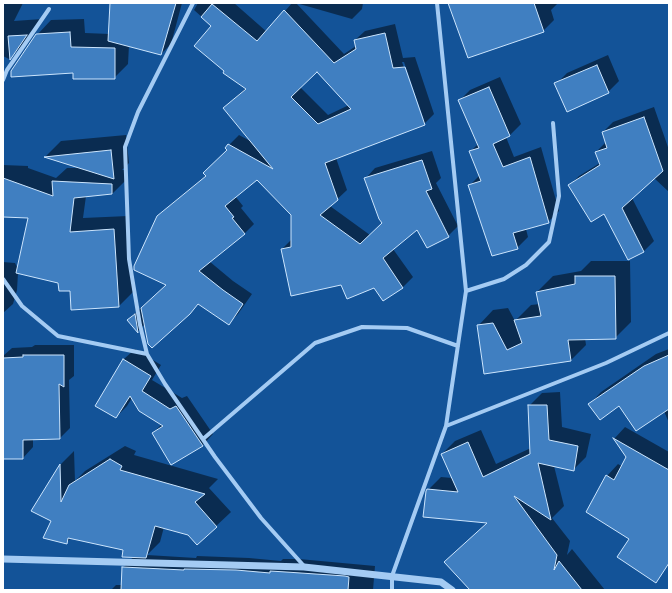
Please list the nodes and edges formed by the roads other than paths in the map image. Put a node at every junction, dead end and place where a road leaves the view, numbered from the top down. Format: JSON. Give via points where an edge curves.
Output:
{"nodes":[{"id":1,"x":194,"y":3,"type":"edge"},
{"id":2,"x":437,"y":3,"type":"edge"},
{"id":3,"x":49,"y":9,"type":"dead end"},
{"id":4,"x":3,"y":80,"type":"edge"},
{"id":5,"x":553,"y":123,"type":"dead end"},
{"id":6,"x":3,"y":279,"type":"edge"},
{"id":7,"x":466,"y":291,"type":"junction"},
{"id":8,"x":669,"y":333,"type":"edge"},
{"id":9,"x":458,"y":346,"type":"junction"},
{"id":10,"x":147,"y":354,"type":"junction"},
{"id":11,"x":446,"y":426,"type":"junction"},
{"id":12,"x":203,"y":439,"type":"junction"},
{"id":13,"x":3,"y":560,"type":"edge"},
{"id":14,"x":304,"y":567,"type":"junction"},
{"id":15,"x":392,"y":576,"type":"junction"},
{"id":16,"x":392,"y":590,"type":"edge"},
{"id":17,"x":452,"y":590,"type":"edge"}],
"edges":[{"from":1,"to":10,"type":"street","via":[[138,112],[125,147],[129,258]]},
{"from":2,"to":7,"type":"street"},
{"from":3,"to":4,"type":"street","via":[[7,70]]},
{"from":5,"to":7,"type":"street","via":[[560,196],[549,242],[526,265],[504,278]]},
{"from":6,"to":10,"type":"street","via":[[22,306],[58,336]]},
{"from":7,"to":9,"type":"street"},
{"from":8,"to":11,"type":"street","via":[[606,363]]},
{"from":9,"to":11,"type":"street"},
{"from":9,"to":12,"type":"street","via":[[407,328],[362,327],[316,343]]},
{"from":10,"to":12,"type":"street"},
{"from":11,"to":15,"type":"street"},
{"from":12,"to":14,"type":"street","via":[[261,518]]},
{"from":13,"to":14,"type":"street"},
{"from":14,"to":15,"type":"street"},
{"from":15,"to":16,"type":"street"},
{"from":15,"to":17,"type":"street","via":[[442,582]]}]}
